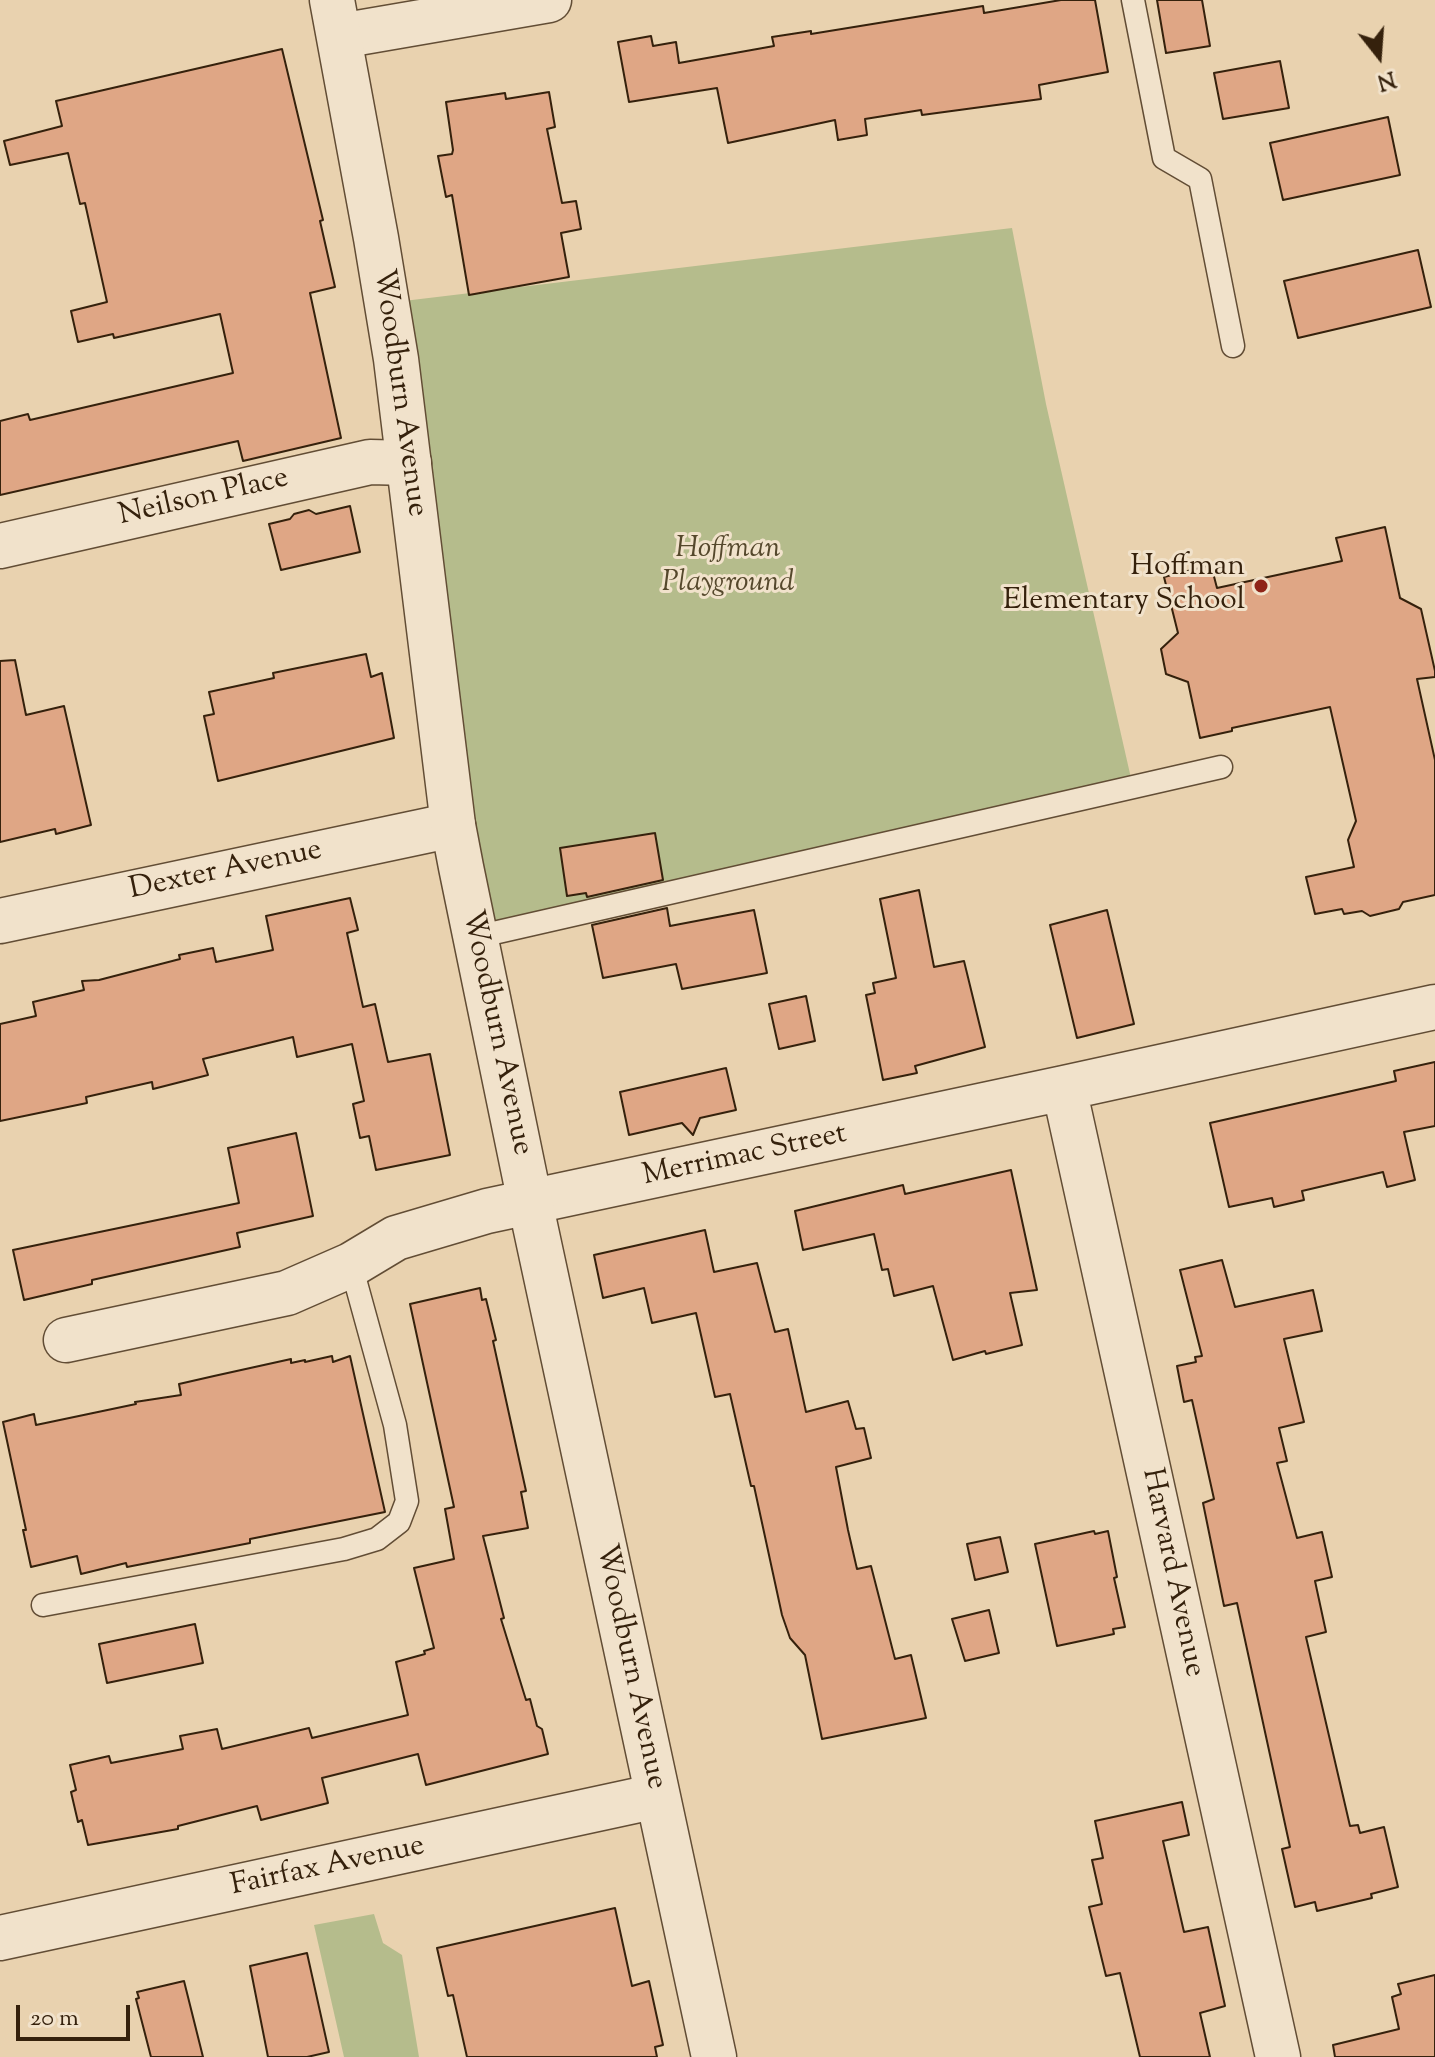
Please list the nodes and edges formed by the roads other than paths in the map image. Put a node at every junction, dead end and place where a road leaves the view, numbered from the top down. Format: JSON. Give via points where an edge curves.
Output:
{"nodes":[{"id":1,"x":549,"y":0,"type":"edge"},
{"id":2,"x":1133,"y":0,"type":"edge"},
{"id":3,"x":336,"y":18,"type":"edge"},
{"id":4,"x":1233,"y":346,"type":"dead end"},
{"id":5,"x":409,"y":463,"type":"junction"},
{"id":6,"x":0,"y":546,"type":"edge"},
{"id":7,"x":1221,"y":767,"type":"dead end"},
{"id":8,"x":453,"y":825,"type":"junction"},
{"id":9,"x":0,"y":921,"type":"edge"},
{"id":10,"x":476,"y":937,"type":"junction"},
{"id":11,"x":1435,"y":1007,"type":"edge"},
{"id":12,"x":1064,"y":1088,"type":"junction"},
{"id":13,"x":530,"y":1202,"type":"junction"},
{"id":14,"x":351,"y":1265,"type":"junction"},
{"id":15,"x":66,"y":1340,"type":"dead end"},
{"id":16,"x":43,"y":1605,"type":"dead end"},
{"id":17,"x":657,"y":1796,"type":"junction"},
{"id":18,"x":0,"y":1938,"type":"edge"},
{"id":19,"x":714,"y":2057,"type":"edge"},
{"id":20,"x":1278,"y":2057,"type":"edge"}],
"edges":[{"from":1,"to":3,"type":"street"},
{"from":2,"to":4,"type":"lane","via":[[1164,158],[1200,179]]},
{"from":3,"to":5,"type":"street","name":"Woodburn Avenue","via":[[387,303]]},
{"from":5,"to":6,"type":"street","name":"Neilson Place","via":[[370,462]]},
{"from":5,"to":8,"type":"street","name":"Woodburn Avenue"},
{"from":7,"to":10,"type":"lane"},
{"from":8,"to":9,"type":"street","name":"Dexter Avenue"},
{"from":8,"to":10,"type":"street","name":"Woodburn Avenue"},
{"from":10,"to":13,"type":"street","name":"Woodburn Avenue"},
{"from":11,"to":12,"type":"street","name":"Merrimac Street"},
{"from":12,"to":13,"type":"street","name":"Merrimac Street"},
{"from":12,"to":20,"type":"street","name":"Harvard Avenue"},
{"from":13,"to":14,"type":"street","name":"Merrimac Street","via":[[396,1238]]},
{"from":13,"to":17,"type":"street","name":"Woodburn Avenue"},
{"from":14,"to":15,"type":"street","name":"Merrimac Street","via":[[287,1293]]},
{"from":14,"to":16,"type":"lane","via":[[395,1425],[407,1501],[399,1522],[377,1539],[344,1549]]},
{"from":17,"to":18,"type":"street","name":"Fairfax Avenue"},
{"from":17,"to":19,"type":"street","name":"Woodburn Avenue"}]}
